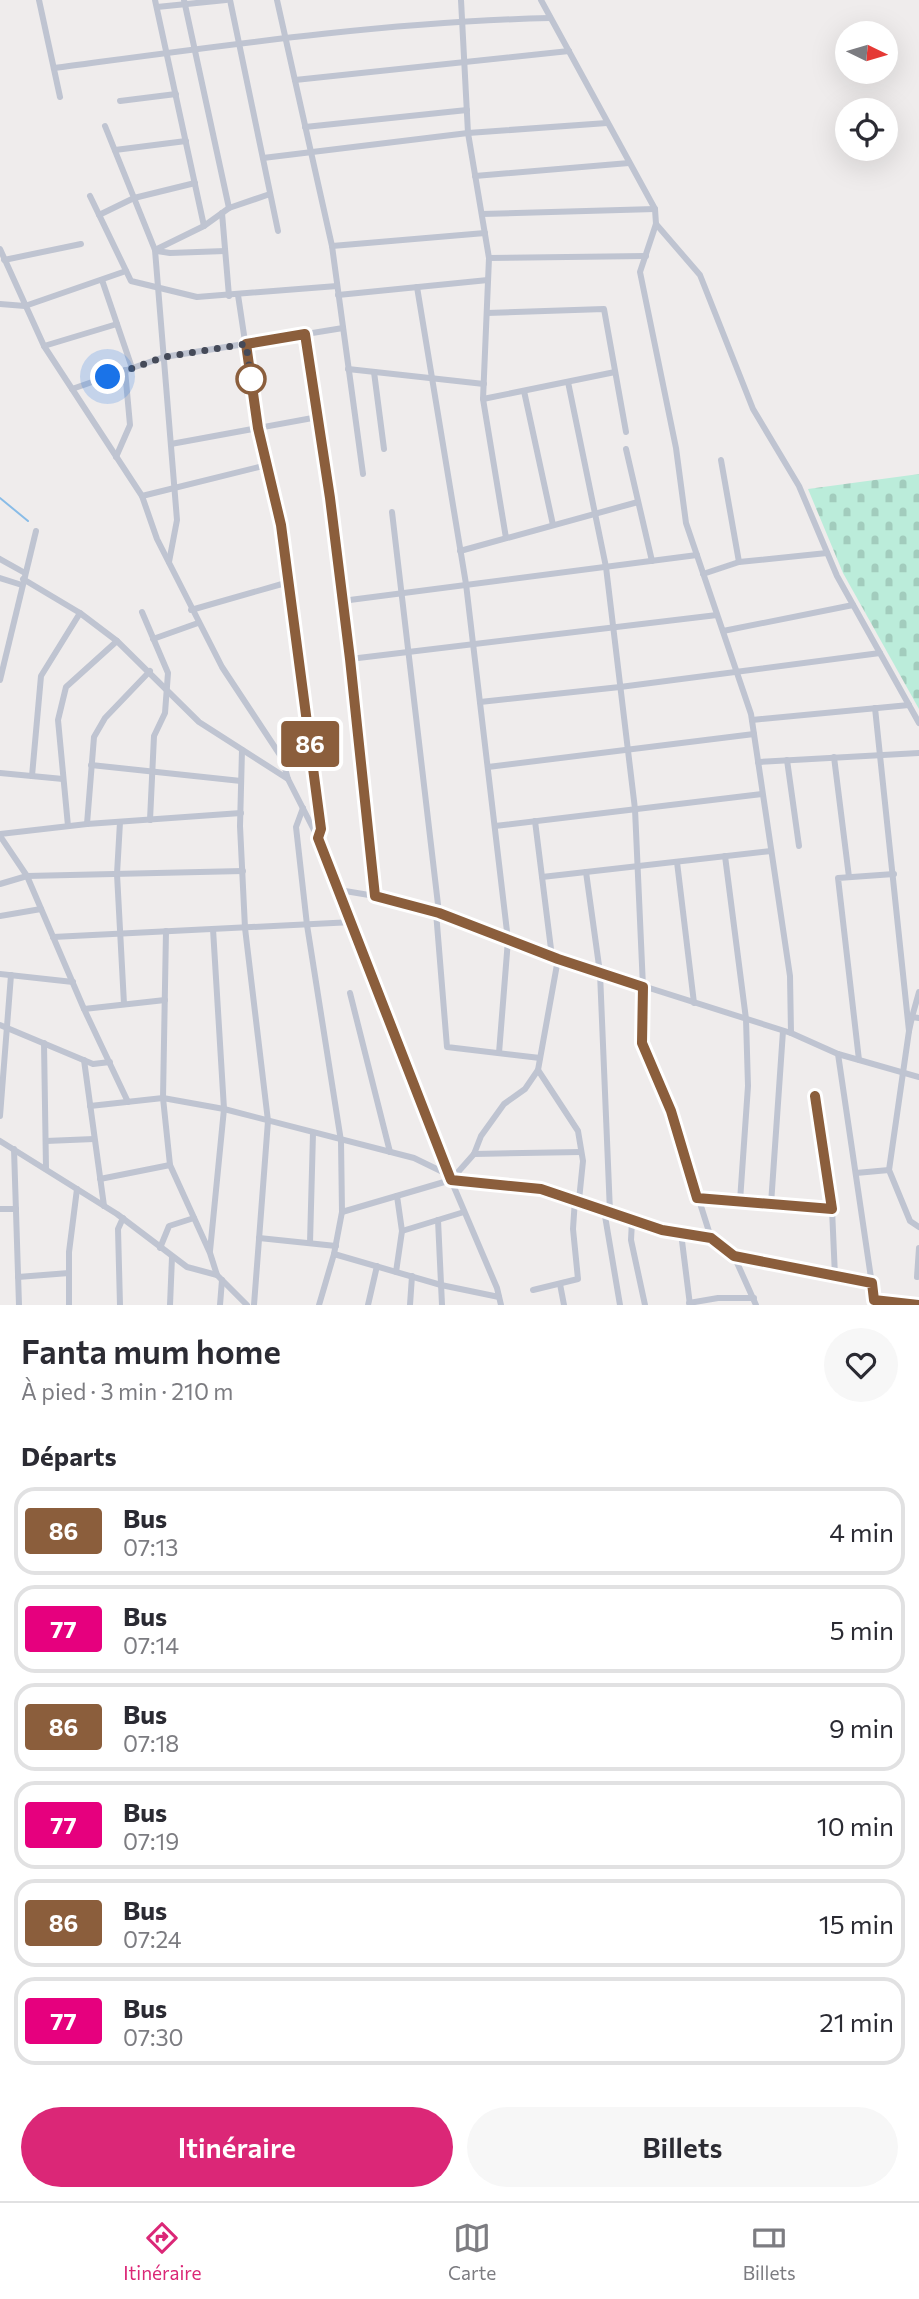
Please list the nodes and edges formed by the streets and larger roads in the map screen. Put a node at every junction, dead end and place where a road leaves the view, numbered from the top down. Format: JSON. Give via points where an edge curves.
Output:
{"nodes":[{"id":1,"x":38,"y":0,"type":"edge"},
{"id":2,"x":228,"y":0,"type":"edge"},
{"id":3,"x":277,"y":0,"type":"edge"},
{"id":4,"x":461,"y":0,"type":"edge"},
{"id":5,"x":541,"y":0,"type":"edge"},
{"id":6,"x":184,"y":2,"type":"edge"},
{"id":7,"x":156,"y":3,"type":"edge"},
{"id":8,"x":550,"y":18,"type":"junction"},
{"id":9,"x":463,"y":20,"type":"junction"},
{"id":10,"x":286,"y":38,"type":"junction"},
{"id":11,"x":239,"y":43,"type":"junction"},
{"id":12,"x":195,"y":49,"type":"junction"},
{"id":13,"x":569,"y":51,"type":"junction"},
{"id":14,"x":167,"y":53,"type":"junction"},
{"id":15,"x":465,"y":62,"type":"junction"},
{"id":16,"x":54,"y":68,"type":"junction"},
{"id":17,"x":295,"y":80,"type":"junction"},
{"id":18,"x":176,"y":94,"type":"junction"},
{"id":19,"x":60,"y":97,"type":"dead end"},
{"id":20,"x":120,"y":102,"type":"dead end"},
{"id":21,"x":467,"y":110,"type":"junction"},
{"id":22,"x":607,"y":123,"type":"junction"},
{"id":23,"x":105,"y":126,"type":"dead end"},
{"id":24,"x":305,"y":127,"type":"junction"},
{"id":25,"x":468,"y":133,"type":"junction"},
{"id":26,"x":186,"y":141,"type":"junction"},
{"id":27,"x":115,"y":150,"type":"junction"},
{"id":28,"x":311,"y":152,"type":"junction"},
{"id":29,"x":263,"y":158,"type":"junction"},
{"id":30,"x":629,"y":163,"type":"junction"},
{"id":31,"x":475,"y":176,"type":"junction"},
{"id":32,"x":195,"y":183,"type":"junction"},
{"id":33,"x":270,"y":194,"type":"junction"},
{"id":34,"x":90,"y":196,"type":"dead end"},
{"id":35,"x":134,"y":198,"type":"junction"},
{"id":36,"x":655,"y":209,"type":"junction"},
{"id":37,"x":225,"y":211,"type":"junction"},
{"id":38,"x":482,"y":214,"type":"junction"},
{"id":39,"x":99,"y":215,"type":"junction"},
{"id":40,"x":656,"y":224,"type":"junction"},
{"id":41,"x":204,"y":226,"type":"junction"},
{"id":42,"x":278,"y":231,"type":"dead end"},
{"id":43,"x":485,"y":233,"type":"junction"},
{"id":44,"x":80,"y":244,"type":"dead end"},
{"id":45,"x":332,"y":246,"type":"junction"},
{"id":46,"x":0,"y":249,"type":"edge"},
{"id":47,"x":155,"y":250,"type":"junction"},
{"id":48,"x":225,"y":251,"type":"junction"},
{"id":49,"x":646,"y":256,"type":"junction"},
{"id":50,"x":489,"y":258,"type":"junction"},
{"id":51,"x":4,"y":260,"type":"junction"},
{"id":52,"x":126,"y":271,"type":"junction"},
{"id":53,"x":102,"y":280,"type":"junction"},
{"id":54,"x":488,"y":280,"type":"junction"},
{"id":55,"x":337,"y":286,"type":"junction"},
{"id":56,"x":417,"y":287,"type":"junction"},
{"id":57,"x":158,"y":289,"type":"junction"},
{"id":58,"x":238,"y":295,"type":"junction"},
{"id":59,"x":338,"y":295,"type":"junction"},
{"id":60,"x":229,"y":296,"type":"junction"},
{"id":61,"x":0,"y":304,"type":"edge"},
{"id":62,"x":25,"y":306,"type":"junction"},
{"id":63,"x":486,"y":313,"type":"junction"},
{"id":64,"x":117,"y":324,"type":"junction"},
{"id":65,"x":343,"y":328,"type":"junction"},
{"id":66,"x":305,"y":334,"type":"junction"},
{"id":67,"x":246,"y":344,"type":"junction"},
{"id":68,"x":44,"y":346,"type":"junction"},
{"id":69,"x":164,"y":357,"type":"junction"},
{"id":70,"x":129,"y":369,"type":"junction"},
{"id":71,"x":348,"y":369,"type":"junction"},
{"id":72,"x":374,"y":372,"type":"junction"},
{"id":73,"x":615,"y":372,"type":"junction"},
{"id":74,"x":432,"y":378,"type":"junction"},
{"id":75,"x":568,"y":382,"type":"junction"},
{"id":76,"x":484,"y":384,"type":"junction"},
{"id":77,"x":72,"y":389,"type":"junction"},
{"id":78,"x":524,"y":391,"type":"junction"},
{"id":79,"x":483,"y":400,"type":"junction"},
{"id":80,"x":318,"y":417,"type":"junction"},
{"id":81,"x":258,"y":428,"type":"junction"},
{"id":82,"x":625,"y":432,"type":"dead end"},
{"id":83,"x":171,"y":444,"type":"junction"},
{"id":84,"x":384,"y":449,"type":"dead end"},
{"id":85,"x":626,"y":449,"type":"dead end"},
{"id":86,"x":116,"y":457,"type":"junction"},
{"id":87,"x":721,"y":460,"type":"dead end"},
{"id":88,"x":267,"y":465,"type":"junction"},
{"id":89,"x":363,"y":474,"type":"dead end"},
{"id":90,"x":174,"y":488,"type":"junction"},
{"id":91,"x":142,"y":496,"type":"junction"},
{"id":92,"x":638,"y":502,"type":"junction"},
{"id":93,"x":392,"y":512,"type":"dead end"},
{"id":94,"x":595,"y":514,"type":"junction"},
{"id":95,"x":553,"y":525,"type":"junction"},
{"id":96,"x":36,"y":531,"type":"dead end"},
{"id":97,"x":506,"y":538,"type":"junction"},
{"id":98,"x":460,"y":551,"type":"junction"},
{"id":99,"x":827,"y":553,"type":"junction"},
{"id":100,"x":697,"y":555,"type":"junction"},
{"id":101,"x":0,"y":559,"type":"edge"},
{"id":102,"x":652,"y":561,"type":"junction"},
{"id":103,"x":738,"y":562,"type":"junction"},
{"id":104,"x":169,"y":564,"type":"junction"},
{"id":105,"x":606,"y":567,"type":"junction"},
{"id":106,"x":703,"y":574,"type":"junction"},
{"id":107,"x":0,"y":578,"type":"edge"},
{"id":108,"x":23,"y":579,"type":"junction"},
{"id":109,"x":289,"y":582,"type":"junction"},
{"id":110,"x":466,"y":584,"type":"junction"},
{"id":111,"x":402,"y":593,"type":"junction"},
{"id":112,"x":342,"y":601,"type":"junction"},
{"id":113,"x":853,"y":605,"type":"junction"},
{"id":114,"x":191,"y":610,"type":"junction"},
{"id":115,"x":142,"y":612,"type":"dead end"},
{"id":116,"x":80,"y":613,"type":"junction"},
{"id":117,"x":717,"y":615,"type":"junction"},
{"id":118,"x":198,"y":623,"type":"junction"},
{"id":119,"x":613,"y":627,"type":"junction"},
{"id":120,"x":723,"y":631,"type":"junction"},
{"id":121,"x":153,"y":639,"type":"junction"},
{"id":122,"x":117,"y":641,"type":"junction"},
{"id":123,"x":473,"y":644,"type":"junction"},
{"id":124,"x":410,"y":652,"type":"junction"},
{"id":125,"x":880,"y":653,"type":"junction"},
{"id":126,"x":350,"y":659,"type":"junction"},
{"id":127,"x":150,"y":671,"type":"junction"},
{"id":128,"x":736,"y":671,"type":"junction"},
{"id":129,"x":0,"y":680,"type":"edge"},
{"id":130,"x":620,"y":688,"type":"junction"},
{"id":131,"x":167,"y":689,"type":"junction"},
{"id":132,"x":480,"y":702,"type":"junction"},
{"id":133,"x":909,"y":705,"type":"junction"},
{"id":134,"x":875,"y":708,"type":"junction"},
{"id":135,"x":752,"y":720,"type":"junction"},
{"id":136,"x":919,"y":723,"type":"edge"},
{"id":137,"x":754,"y":734,"type":"junction"},
{"id":138,"x":242,"y":750,"type":"junction"},
{"id":139,"x":628,"y":750,"type":"junction"},
{"id":140,"x":919,"y":753,"type":"edge"},
{"id":141,"x":880,"y":755,"type":"junction"},
{"id":142,"x":834,"y":757,"type":"junction"},
{"id":143,"x":787,"y":760,"type":"junction"},
{"id":144,"x":758,"y":762,"type":"junction"},
{"id":145,"x":91,"y":765,"type":"junction"},
{"id":146,"x":488,"y":767,"type":"junction"},
{"id":147,"x":153,"y":772,"type":"junction"},
{"id":148,"x":0,"y":773,"type":"edge"},
{"id":149,"x":32,"y":776,"type":"junction"},
{"id":150,"x":64,"y":779,"type":"junction"},
{"id":151,"x":288,"y":779,"type":"junction"},
{"id":152,"x":242,"y":781,"type":"junction"},
{"id":153,"x":762,"y":794,"type":"junction"},
{"id":154,"x":303,"y":808,"type":"junction"},
{"id":155,"x":635,"y":809,"type":"junction"},
{"id":156,"x":241,"y":813,"type":"junction"},
{"id":157,"x":150,"y":820,"type":"junction"},
{"id":158,"x":535,"y":821,"type":"junction"},
{"id":159,"x":120,"y":822,"type":"junction"},
{"id":160,"x":87,"y":824,"type":"junction"},
{"id":161,"x":495,"y":826,"type":"junction"},
{"id":162,"x":68,"y":827,"type":"junction"},
{"id":163,"x":0,"y":835,"type":"edge"},
{"id":164,"x":318,"y":838,"type":"junction"},
{"id":165,"x":799,"y":846,"type":"dead end"},
{"id":166,"x":771,"y":851,"type":"junction"},
{"id":167,"x":725,"y":856,"type":"junction"},
{"id":168,"x":677,"y":862,"type":"junction"},
{"id":169,"x":637,"y":866,"type":"junction"},
{"id":170,"x":243,"y":871,"type":"junction"},
{"id":171,"x":586,"y":872,"type":"junction"},
{"id":172,"x":117,"y":874,"type":"junction"},
{"id":173,"x":894,"y":874,"type":"junction"},
{"id":174,"x":27,"y":876,"type":"junction"},
{"id":175,"x":542,"y":877,"type":"junction"},
{"id":176,"x":849,"y":877,"type":"junction"},
{"id":177,"x":0,"y":884,"type":"edge"},
{"id":178,"x":339,"y":890,"type":"junction"},
{"id":179,"x":375,"y":896,"type":"junction"},
{"id":180,"x":41,"y":909,"type":"junction"},
{"id":181,"x":438,"y":913,"type":"junction"},
{"id":182,"x":0,"y":916,"type":"edge"},
{"id":183,"x":353,"y":922,"type":"junction"},
{"id":184,"x":307,"y":925,"type":"junction"},
{"id":185,"x":245,"y":928,"type":"junction"},
{"id":186,"x":212,"y":929,"type":"junction"},
{"id":187,"x":166,"y":932,"type":"junction"},
{"id":188,"x":120,"y":934,"type":"junction"},
{"id":189,"x":53,"y":937,"type":"junction"},
{"id":190,"x":508,"y":940,"type":"junction"},
{"id":191,"x":555,"y":958,"type":"junction"},
{"id":192,"x":600,"y":973,"type":"junction"},
{"id":193,"x":0,"y":974,"type":"edge"},
{"id":194,"x":12,"y":975,"type":"junction"},
{"id":195,"x":73,"y":982,"type":"junction"},
{"id":196,"x":643,"y":987,"type":"junction"},
{"id":197,"x":919,"y":992,"type":"edge"},
{"id":198,"x":350,"y":993,"type":"dead end"},
{"id":199,"x":165,"y":1000,"type":"junction"},
{"id":200,"x":694,"y":1003,"type":"junction"},
{"id":201,"x":124,"y":1004,"type":"junction"},
{"id":202,"x":84,"y":1009,"type":"junction"},
{"id":203,"x":916,"y":1017,"type":"edge"},
{"id":204,"x":746,"y":1019,"type":"junction"},
{"id":205,"x":4,"y":1027,"type":"edge"},
{"id":206,"x":783,"y":1031,"type":"junction"},
{"id":207,"x":909,"y":1031,"type":"junction"},
{"id":208,"x":791,"y":1033,"type":"junction"},
{"id":209,"x":44,"y":1043,"type":"junction"},
{"id":210,"x":499,"y":1053,"type":"junction"},
{"id":211,"x":838,"y":1054,"type":"junction"},
{"id":212,"x":540,"y":1058,"type":"junction"},
{"id":213,"x":83,"y":1060,"type":"junction"},
{"id":214,"x":859,"y":1060,"type":"junction"},
{"id":215,"x":110,"y":1062,"type":"junction"},
{"id":216,"x":538,"y":1070,"type":"junction"},
{"id":217,"x":904,"y":1072,"type":"junction"},
{"id":218,"x":919,"y":1077,"type":"edge"},
{"id":219,"x":815,"y":1096,"type":"dead end"},
{"id":220,"x":163,"y":1098,"type":"junction"},
{"id":221,"x":128,"y":1102,"type":"junction"},
{"id":222,"x":90,"y":1106,"type":"junction"},
{"id":223,"x":224,"y":1109,"type":"junction"},
{"id":224,"x":0,"y":1116,"type":"edge"},
{"id":225,"x":268,"y":1121,"type":"junction"},
{"id":226,"x":313,"y":1133,"type":"junction"},
{"id":227,"x":94,"y":1139,"type":"junction"},
{"id":228,"x":0,"y":1141,"type":"edge"},
{"id":229,"x":46,"y":1141,"type":"junction"},
{"id":230,"x":341,"y":1141,"type":"junction"},
{"id":231,"x":14,"y":1149,"type":"junction"},
{"id":232,"x":390,"y":1152,"type":"junction"},
{"id":233,"x":581,"y":1152,"type":"junction"},
{"id":234,"x":474,"y":1154,"type":"junction"},
{"id":235,"x":170,"y":1165,"type":"junction"},
{"id":236,"x":46,"y":1169,"type":"junction"},
{"id":237,"x":889,"y":1170,"type":"junction"},
{"id":238,"x":856,"y":1172,"type":"junction"},
{"id":239,"x":450,"y":1177,"type":"junction"},
{"id":240,"x":100,"y":1179,"type":"junction"},
{"id":241,"x":77,"y":1189,"type":"junction"},
{"id":242,"x":397,"y":1196,"type":"junction"},
{"id":243,"x":697,"y":1198,"type":"junction"},
{"id":244,"x":577,"y":1200,"type":"junction"},
{"id":245,"x":740,"y":1201,"type":"junction"},
{"id":246,"x":771,"y":1204,"type":"junction"},
{"id":247,"x":104,"y":1206,"type":"junction"},
{"id":248,"x":0,"y":1209,"type":"edge"},
{"id":249,"x":16,"y":1209,"type":"junction"},
{"id":250,"x":832,"y":1209,"type":"junction"},
{"id":251,"x":342,"y":1212,"type":"junction"},
{"id":252,"x":464,"y":1212,"type":"junction"},
{"id":253,"x":607,"y":1212,"type":"junction"},
{"id":254,"x":123,"y":1218,"type":"junction"},
{"id":255,"x":194,"y":1218,"type":"junction"},
{"id":256,"x":438,"y":1220,"type":"junction"},
{"id":257,"x":632,"y":1221,"type":"junction"},
{"id":258,"x":919,"y":1227,"type":"edge"},
{"id":259,"x":402,"y":1231,"type":"junction"},
{"id":260,"x":681,"y":1233,"type":"junction"},
{"id":261,"x":259,"y":1238,"type":"junction"},
{"id":262,"x":711,"y":1238,"type":"junction"},
{"id":263,"x":310,"y":1243,"type":"junction"},
{"id":264,"x":160,"y":1248,"type":"junction"},
{"id":265,"x":919,"y":1248,"type":"edge"},
{"id":266,"x":335,"y":1250,"type":"junction"},
{"id":267,"x":210,"y":1253,"type":"junction"},
{"id":268,"x":734,"y":1256,"type":"junction"},
{"id":269,"x":172,"y":1257,"type":"junction"},
{"id":270,"x":377,"y":1266,"type":"junction"},
{"id":271,"x":396,"y":1272,"type":"junction"},
{"id":272,"x":69,"y":1273,"type":"junction"},
{"id":273,"x":412,"y":1276,"type":"junction"},
{"id":274,"x":835,"y":1276,"type":"junction"},
{"id":275,"x":18,"y":1277,"type":"junction"},
{"id":276,"x":220,"y":1277,"type":"junction"},
{"id":277,"x":917,"y":1277,"type":"dead end"},
{"id":278,"x":872,"y":1283,"type":"junction"},
{"id":279,"x":441,"y":1284,"type":"junction"},
{"id":280,"x":560,"y":1284,"type":"junction"},
{"id":281,"x":533,"y":1290,"type":"dead end"},
{"id":282,"x":500,"y":1301,"type":"edge"},
{"id":283,"x":755,"y":1302,"type":"edge"},
{"id":284,"x":875,"y":1302,"type":"edge"},
{"id":285,"x":690,"y":1304,"type":"edge"},
{"id":286,"x":19,"y":1305,"type":"edge"},
{"id":287,"x":69,"y":1305,"type":"edge"},
{"id":288,"x":120,"y":1305,"type":"edge"},
{"id":289,"x":170,"y":1305,"type":"edge"},
{"id":290,"x":220,"y":1305,"type":"edge"},
{"id":291,"x":247,"y":1305,"type":"edge"},
{"id":292,"x":254,"y":1305,"type":"edge"},
{"id":293,"x":319,"y":1305,"type":"edge"},
{"id":294,"x":368,"y":1305,"type":"edge"},
{"id":295,"x":410,"y":1305,"type":"edge"},
{"id":296,"x":442,"y":1305,"type":"edge"},
{"id":297,"x":564,"y":1305,"type":"edge"},
{"id":298,"x":620,"y":1305,"type":"edge"},
{"id":299,"x":645,"y":1305,"type":"edge"},
{"id":300,"x":919,"y":1305,"type":"edge"}],
"edges":[{"from":1,"to":16,"type":"street"},
{"from":2,"to":6,"type":"street"},
{"from":2,"to":11,"type":"street"},
{"from":3,"to":10,"type":"street"},
{"from":4,"to":9,"type":"street"},
{"from":5,"to":8,"type":"street"},
{"from":6,"to":7,"type":"street"},
{"from":6,"to":12,"type":"street"},
{"from":7,"to":14,"type":"street"},
{"from":8,"to":9,"type":"street"},
{"from":8,"to":13,"type":"street"},
{"from":9,"to":10,"type":"street"},
{"from":9,"to":15,"type":"street"},
{"from":10,"to":11,"type":"street"},
{"from":10,"to":17,"type":"street"},
{"from":11,"to":12,"type":"street"},
{"from":11,"to":29,"type":"street"},
{"from":12,"to":14,"type":"street"},
{"from":12,"to":37,"type":"street"},
{"from":13,"to":15,"type":"street"},
{"from":13,"to":22,"type":"street"},
{"from":14,"to":16,"type":"street"},
{"from":14,"to":18,"type":"street"},
{"from":15,"to":17,"type":"street"},
{"from":15,"to":21,"type":"street"},
{"from":16,"to":19,"type":"street"},
{"from":17,"to":24,"type":"street"},
{"from":18,"to":20,"type":"street"},
{"from":18,"to":26,"type":"street"},
{"from":21,"to":24,"type":"street"},
{"from":21,"to":25,"type":"street"},
{"from":22,"to":25,"type":"street"},
{"from":22,"to":30,"type":"street"},
{"from":23,"to":27,"type":"street"},
{"from":24,"to":28,"type":"street"},
{"from":25,"to":28,"type":"street"},
{"from":25,"to":31,"type":"street"},
{"from":26,"to":27,"type":"street"},
{"from":26,"to":32,"type":"street"},
{"from":27,"to":35,"type":"street"},
{"from":28,"to":29,"type":"street"},
{"from":28,"to":45,"type":"street"},
{"from":29,"to":33,"type":"street"},
{"from":30,"to":31,"type":"street"},
{"from":30,"to":36,"type":"street"},
{"from":31,"to":38,"type":"street"},
{"from":32,"to":35,"type":"street"},
{"from":32,"to":41,"type":"street"},
{"from":33,"to":37,"type":"street"},
{"from":33,"to":42,"type":"street"},
{"from":34,"to":39,"type":"street"},
{"from":35,"to":39,"type":"street"},
{"from":35,"to":47,"type":"street"},
{"from":36,"to":38,"type":"street"},
{"from":36,"to":40,"type":"street"},
{"from":37,"to":41,"type":"street"},
{"from":37,"to":48,"type":"street"},
{"from":38,"to":43,"type":"street"},
{"from":39,"to":52,"type":"street"},
{"from":40,"to":49,"type":"street"},
{"from":40,"to":99,"type":"street","via":[[700,275],[752,409],[799,485]]},
{"from":41,"to":47,"type":"street"},
{"from":43,"to":45,"type":"street"},
{"from":43,"to":50,"type":"street"},
{"from":44,"to":51,"type":"street"},
{"from":45,"to":55,"type":"street"},
{"from":46,"to":51,"type":"street"},
{"from":47,"to":48,"type":"street"},
{"from":47,"to":57,"type":"street"},
{"from":48,"to":60,"type":"street"},
{"from":49,"to":50,"type":"street"},
{"from":49,"to":100,"type":"street","via":[[640,272],[676,448],[686,523]]},
{"from":50,"to":54,"type":"street"},
{"from":51,"to":62,"type":"street"},
{"from":52,"to":53,"type":"street"},
{"from":52,"to":57,"type":"street","via":[[131,281]]},
{"from":53,"to":62,"type":"street"},
{"from":53,"to":64,"type":"street"},
{"from":54,"to":56,"type":"street"},
{"from":54,"to":63,"type":"street"},
{"from":55,"to":58,"type":"street"},
{"from":55,"to":59,"type":"street"},
{"from":56,"to":59,"type":"street"},
{"from":56,"to":74,"type":"street"},
{"from":57,"to":60,"type":"street","via":[[197,297]]},
{"from":57,"to":69,"type":"street"},
{"from":58,"to":60,"type":"street"},
{"from":58,"to":67,"type":"street"},
{"from":59,"to":65,"type":"street"},
{"from":61,"to":62,"type":"street"},
{"from":62,"to":68,"type":"street"},
{"from":63,"to":73,"type":"street","via":[[604,309]]},
{"from":63,"to":76,"type":"street"},
{"from":64,"to":68,"type":"street"},
{"from":64,"to":70,"type":"street"},
{"from":65,"to":66,"type":"street"},
{"from":65,"to":71,"type":"street"},
{"from":66,"to":67,"type":"street"},
{"from":66,"to":80,"type":"street"},
{"from":67,"to":69,"type":"street"},
{"from":67,"to":81,"type":"street"},
{"from":68,"to":77,"type":"street"},
{"from":69,"to":70,"type":"street"},
{"from":69,"to":83,"type":"street"},
{"from":70,"to":77,"type":"street"},
{"from":70,"to":86,"type":"street","via":[[130,425]]},
{"from":71,"to":72,"type":"street"},
{"from":71,"to":89,"type":"street"},
{"from":72,"to":74,"type":"street"},
{"from":72,"to":84,"type":"street"},
{"from":73,"to":75,"type":"street"},
{"from":73,"to":82,"type":"street"},
{"from":74,"to":76,"type":"street"},
{"from":74,"to":98,"type":"street"},
{"from":75,"to":78,"type":"street"},
{"from":75,"to":94,"type":"street"},
{"from":76,"to":79,"type":"street"},
{"from":77,"to":86,"type":"street"},
{"from":78,"to":79,"type":"street"},
{"from":78,"to":95,"type":"street"},
{"from":79,"to":97,"type":"street"},
{"from":80,"to":81,"type":"street"},
{"from":80,"to":112,"type":"street"},
{"from":81,"to":83,"type":"street"},
{"from":81,"to":88,"type":"street"},
{"from":83,"to":90,"type":"street"},
{"from":85,"to":92,"type":"street"},
{"from":86,"to":91,"type":"street"},
{"from":87,"to":103,"type":"street"},
{"from":88,"to":90,"type":"street"},
{"from":88,"to":109,"type":"street"},
{"from":90,"to":91,"type":"street"},
{"from":90,"to":104,"type":"street","via":[[177,520]]},
{"from":91,"to":104,"type":"street"},
{"from":92,"to":94,"type":"street"},
{"from":92,"to":102,"type":"street"},
{"from":93,"to":111,"type":"street"},
{"from":94,"to":95,"type":"street"},
{"from":94,"to":105,"type":"street"},
{"from":95,"to":97,"type":"street"},
{"from":96,"to":108,"type":"street"},
{"from":97,"to":98,"type":"street"},
{"from":98,"to":110,"type":"street"},
{"from":99,"to":103,"type":"street"},
{"from":99,"to":113,"type":"street"},
{"from":100,"to":102,"type":"street"},
{"from":100,"to":106,"type":"street"},
{"from":101,"to":108,"type":"street"},
{"from":102,"to":105,"type":"street"},
{"from":103,"to":106,"type":"street"},
{"from":104,"to":114,"type":"street"},
{"from":105,"to":110,"type":"street"},
{"from":105,"to":119,"type":"street"},
{"from":106,"to":117,"type":"street"},
{"from":107,"to":108,"type":"street"},
{"from":108,"to":116,"type":"street"},
{"from":108,"to":129,"type":"street"},
{"from":109,"to":114,"type":"street"},
{"from":109,"to":164,"type":"street","via":[[321,829]]},
{"from":110,"to":111,"type":"street"},
{"from":110,"to":123,"type":"street"},
{"from":111,"to":112,"type":"street"},
{"from":111,"to":124,"type":"street"},
{"from":112,"to":126,"type":"street"},
{"from":113,"to":120,"type":"street"},
{"from":113,"to":125,"type":"street"},
{"from":114,"to":118,"type":"street"},
{"from":115,"to":121,"type":"street"},
{"from":116,"to":122,"type":"street"},
{"from":116,"to":149,"type":"street","via":[[41,676]]},
{"from":117,"to":119,"type":"street"},
{"from":117,"to":120,"type":"street"},
{"from":118,"to":121,"type":"street"},
{"from":118,"to":151,"type":"street","via":[[282,758]]},
{"from":119,"to":123,"type":"street"},
{"from":119,"to":130,"type":"street"},
{"from":120,"to":128,"type":"street"},
{"from":121,"to":131,"type":"street","via":[[168,673]]},
{"from":122,"to":127,"type":"street"},
{"from":122,"to":150,"type":"street","via":[[66,687],[58,720]]},
{"from":123,"to":124,"type":"street"},
{"from":123,"to":132,"type":"street"},
{"from":124,"to":126,"type":"street"},
{"from":124,"to":181,"type":"street"},
{"from":125,"to":128,"type":"street"},
{"from":125,"to":133,"type":"street"},
{"from":126,"to":179,"type":"street"},
{"from":127,"to":131,"type":"street"},
{"from":127,"to":145,"type":"street","via":[[105,718],[94,737]]},
{"from":128,"to":130,"type":"street"},
{"from":128,"to":135,"type":"street"},
{"from":130,"to":132,"type":"street"},
{"from":130,"to":139,"type":"street"},
{"from":131,"to":138,"type":"street","via":[[200,722]]},
{"from":131,"to":147,"type":"street","via":[[165,713],[154,736]]},
{"from":132,"to":146,"type":"street"},
{"from":133,"to":134,"type":"street"},
{"from":133,"to":136,"type":"street"},
{"from":134,"to":135,"type":"street"},
{"from":134,"to":141,"type":"street"},
{"from":135,"to":137,"type":"street"},
{"from":137,"to":139,"type":"street"},
{"from":137,"to":144,"type":"street"},
{"from":138,"to":151,"type":"street"},
{"from":138,"to":152,"type":"street"},
{"from":139,"to":146,"type":"street"},
{"from":139,"to":155,"type":"street"},
{"from":140,"to":141,"type":"street"},
{"from":141,"to":142,"type":"street"},
{"from":141,"to":173,"type":"street"},
{"from":142,"to":143,"type":"street"},
{"from":142,"to":176,"type":"street"},
{"from":143,"to":144,"type":"street"},
{"from":143,"to":165,"type":"street"},
{"from":144,"to":153,"type":"street"},
{"from":145,"to":147,"type":"street"},
{"from":145,"to":160,"type":"street"},
{"from":146,"to":161,"type":"street"},
{"from":147,"to":152,"type":"street"},
{"from":147,"to":157,"type":"street"},
{"from":148,"to":149,"type":"street"},
{"from":149,"to":150,"type":"street"},
{"from":150,"to":162,"type":"street"},
{"from":151,"to":154,"type":"street"},
{"from":152,"to":156,"type":"street"},
{"from":153,"to":155,"type":"street"},
{"from":153,"to":166,"type":"street"},
{"from":154,"to":164,"type":"street"},
{"from":154,"to":184,"type":"street","via":[[296,827]]},
{"from":155,"to":158,"type":"street"},
{"from":155,"to":169,"type":"street"},
{"from":156,"to":157,"type":"street"},
{"from":156,"to":170,"type":"street"},
{"from":157,"to":159,"type":"street"},
{"from":158,"to":161,"type":"street"},
{"from":158,"to":175,"type":"street"},
{"from":159,"to":160,"type":"street"},
{"from":159,"to":172,"type":"street"},
{"from":160,"to":162,"type":"street"},
{"from":161,"to":190,"type":"street"},
{"from":162,"to":163,"type":"street"},
{"from":163,"to":174,"type":"street"},
{"from":164,"to":178,"type":"street"},
{"from":166,"to":167,"type":"street"},
{"from":166,"to":208,"type":"street","via":[[790,976]]},
{"from":167,"to":168,"type":"street"},
{"from":167,"to":204,"type":"street"},
{"from":168,"to":169,"type":"street"},
{"from":168,"to":200,"type":"street"},
{"from":169,"to":171,"type":"street"},
{"from":169,"to":196,"type":"street"},
{"from":170,"to":172,"type":"street"},
{"from":170,"to":185,"type":"street"},
{"from":171,"to":175,"type":"street"},
{"from":171,"to":192,"type":"street"},
{"from":172,"to":174,"type":"street"},
{"from":172,"to":188,"type":"street"},
{"from":173,"to":176,"type":"street"},
{"from":173,"to":207,"type":"street"},
{"from":174,"to":177,"type":"street"},
{"from":174,"to":180,"type":"street"},
{"from":175,"to":191,"type":"street"},
{"from":176,"to":214,"type":"street","via":[[838,878]]},
{"from":178,"to":179,"type":"street"},
{"from":178,"to":183,"type":"street"},
{"from":179,"to":181,"type":"street"},
{"from":180,"to":182,"type":"street"},
{"from":180,"to":189,"type":"street"},
{"from":181,"to":190,"type":"street"},
{"from":181,"to":210,"type":"street","via":[[447,1047]]},
{"from":183,"to":184,"type":"street"},
{"from":183,"to":239,"type":"street"},
{"from":184,"to":185,"type":"street"},
{"from":184,"to":230,"type":"street"},
{"from":185,"to":186,"type":"street"},
{"from":185,"to":225,"type":"street"},
{"from":186,"to":187,"type":"street"},
{"from":186,"to":223,"type":"street"},
{"from":187,"to":188,"type":"street"},
{"from":187,"to":199,"type":"street"},
{"from":188,"to":189,"type":"street"},
{"from":188,"to":201,"type":"street"},
{"from":189,"to":195,"type":"street"},
{"from":190,"to":191,"type":"street"},
{"from":190,"to":210,"type":"street"},
{"from":191,"to":192,"type":"street"},
{"from":191,"to":212,"type":"street"},
{"from":192,"to":196,"type":"street"},
{"from":192,"to":253,"type":"street"},
{"from":193,"to":194,"type":"street"},
{"from":194,"to":195,"type":"street"},
{"from":194,"to":205,"type":"street"},
{"from":195,"to":202,"type":"street"},
{"from":196,"to":200,"type":"street"},
{"from":196,"to":243,"type":"street","via":[[642,1043],[671,1111]]},
{"from":197,"to":203,"type":"street"},
{"from":198,"to":232,"type":"street"},
{"from":199,"to":201,"type":"street"},
{"from":199,"to":220,"type":"street"},
{"from":200,"to":204,"type":"street"},
{"from":201,"to":202,"type":"street"},
{"from":202,"to":215,"type":"street"},
{"from":203,"to":207,"type":"street"},
{"from":204,"to":206,"type":"street"},
{"from":204,"to":245,"type":"street","via":[[748,1086]]},
{"from":205,"to":209,"type":"street"},
{"from":205,"to":224,"type":"street"},
{"from":206,"to":208,"type":"street"},
{"from":206,"to":246,"type":"street"},
{"from":207,"to":217,"type":"street"},
{"from":208,"to":211,"type":"street"},
{"from":209,"to":213,"type":"street"},
{"from":209,"to":229,"type":"street"},
{"from":210,"to":212,"type":"street"},
{"from":211,"to":214,"type":"street"},
{"from":211,"to":238,"type":"street"},
{"from":212,"to":216,"type":"street"},
{"from":213,"to":215,"type":"street"},
{"from":213,"to":222,"type":"street"},
{"from":214,"to":217,"type":"street"},
{"from":215,"to":221,"type":"street"},
{"from":216,"to":233,"type":"street","via":[[578,1131]]},
{"from":216,"to":234,"type":"street","via":[[526,1088],[503,1104]]},
{"from":217,"to":218,"type":"street"},
{"from":217,"to":237,"type":"street"},
{"from":219,"to":250,"type":"street"},
{"from":220,"to":221,"type":"street"},
{"from":220,"to":223,"type":"street"},
{"from":220,"to":235,"type":"street"},
{"from":221,"to":222,"type":"street"},
{"from":222,"to":227,"type":"street"},
{"from":223,"to":225,"type":"street"},
{"from":223,"to":267,"type":"street"},
{"from":225,"to":226,"type":"street"},
{"from":225,"to":261,"type":"street"},
{"from":226,"to":230,"type":"street"},
{"from":226,"to":263,"type":"street"},
{"from":227,"to":229,"type":"street"},
{"from":227,"to":240,"type":"street"},
{"from":228,"to":231,"type":"street"},
{"from":229,"to":236,"type":"street"},
{"from":230,"to":232,"type":"street"},
{"from":230,"to":251,"type":"street"},
{"from":231,"to":236,"type":"street"},
{"from":231,"to":249,"type":"street"},
{"from":232,"to":239,"type":"street","via":[[414,1158]]},
{"from":233,"to":234,"type":"street"},
{"from":233,"to":244,"type":"street"},
{"from":234,"to":239,"type":"street"},
{"from":235,"to":240,"type":"street"},
{"from":235,"to":255,"type":"street"},
{"from":236,"to":241,"type":"street"},
{"from":237,"to":238,"type":"street"},
{"from":237,"to":258,"type":"street","via":[[910,1221]]},
{"from":238,"to":278,"type":"street"},
{"from":239,"to":242,"type":"street"},
{"from":239,"to":244,"type":"street","via":[[541,1189]]},
{"from":239,"to":252,"type":"street"},
{"from":240,"to":247,"type":"street"},
{"from":241,"to":247,"type":"street"},
{"from":241,"to":272,"type":"street"},
{"from":242,"to":251,"type":"street"},
{"from":242,"to":259,"type":"street"},
{"from":243,"to":245,"type":"street"},
{"from":243,"to":262,"type":"street"},
{"from":244,"to":253,"type":"street"},
{"from":244,"to":280,"type":"street","via":[[573,1229],[578,1279]]},
{"from":245,"to":246,"type":"street"},
{"from":246,"to":250,"type":"street"},
{"from":247,"to":254,"type":"street"},
{"from":248,"to":249,"type":"street"},
{"from":249,"to":275,"type":"street"},
{"from":250,"to":274,"type":"street"},
{"from":251,"to":266,"type":"street"},
{"from":252,"to":256,"type":"street"},
{"from":252,"to":282,"type":"street"},
{"from":253,"to":257,"type":"street"},
{"from":253,"to":298,"type":"street"},
{"from":254,"to":264,"type":"street"},
{"from":254,"to":288,"type":"street","via":[[118,1229]]},
{"from":255,"to":264,"type":"street","via":[[169,1226]]},
{"from":255,"to":267,"type":"street"},
{"from":256,"to":259,"type":"street"},
{"from":256,"to":279,"type":"street"},
{"from":257,"to":260,"type":"street"},
{"from":257,"to":299,"type":"street","via":[[631,1240]]},
{"from":259,"to":271,"type":"street"},
{"from":260,"to":262,"type":"street"},
{"from":260,"to":285,"type":"street"},
{"from":261,"to":263,"type":"street"},
{"from":261,"to":292,"type":"street"},
{"from":262,"to":268,"type":"street"},
{"from":263,"to":266,"type":"street"},
{"from":264,"to":269,"type":"street"},
{"from":265,"to":277,"type":"street"},
{"from":266,"to":270,"type":"street"},
{"from":266,"to":293,"type":"street"},
{"from":267,"to":276,"type":"street"},
{"from":268,"to":274,"type":"street"},
{"from":268,"to":283,"type":"street"},
{"from":269,"to":276,"type":"street"},
{"from":269,"to":289,"type":"street"},
{"from":270,"to":271,"type":"street"},
{"from":270,"to":294,"type":"street"},
{"from":271,"to":273,"type":"street"},
{"from":272,"to":275,"type":"street"},
{"from":272,"to":287,"type":"street"},
{"from":273,"to":279,"type":"street"},
{"from":273,"to":295,"type":"street"},
{"from":274,"to":278,"type":"street"},
{"from":275,"to":286,"type":"street"},
{"from":276,"to":290,"type":"street"},
{"from":276,"to":291,"type":"street"},
{"from":278,"to":284,"type":"street"},
{"from":279,"to":282,"type":"street"},
{"from":279,"to":296,"type":"street"},
{"from":280,"to":281,"type":"street"},
{"from":280,"to":297,"type":"street"},
{"from":283,"to":285,"type":"street","via":[[718,1298]]},
{"from":284,"to":300,"type":"street"}]}
